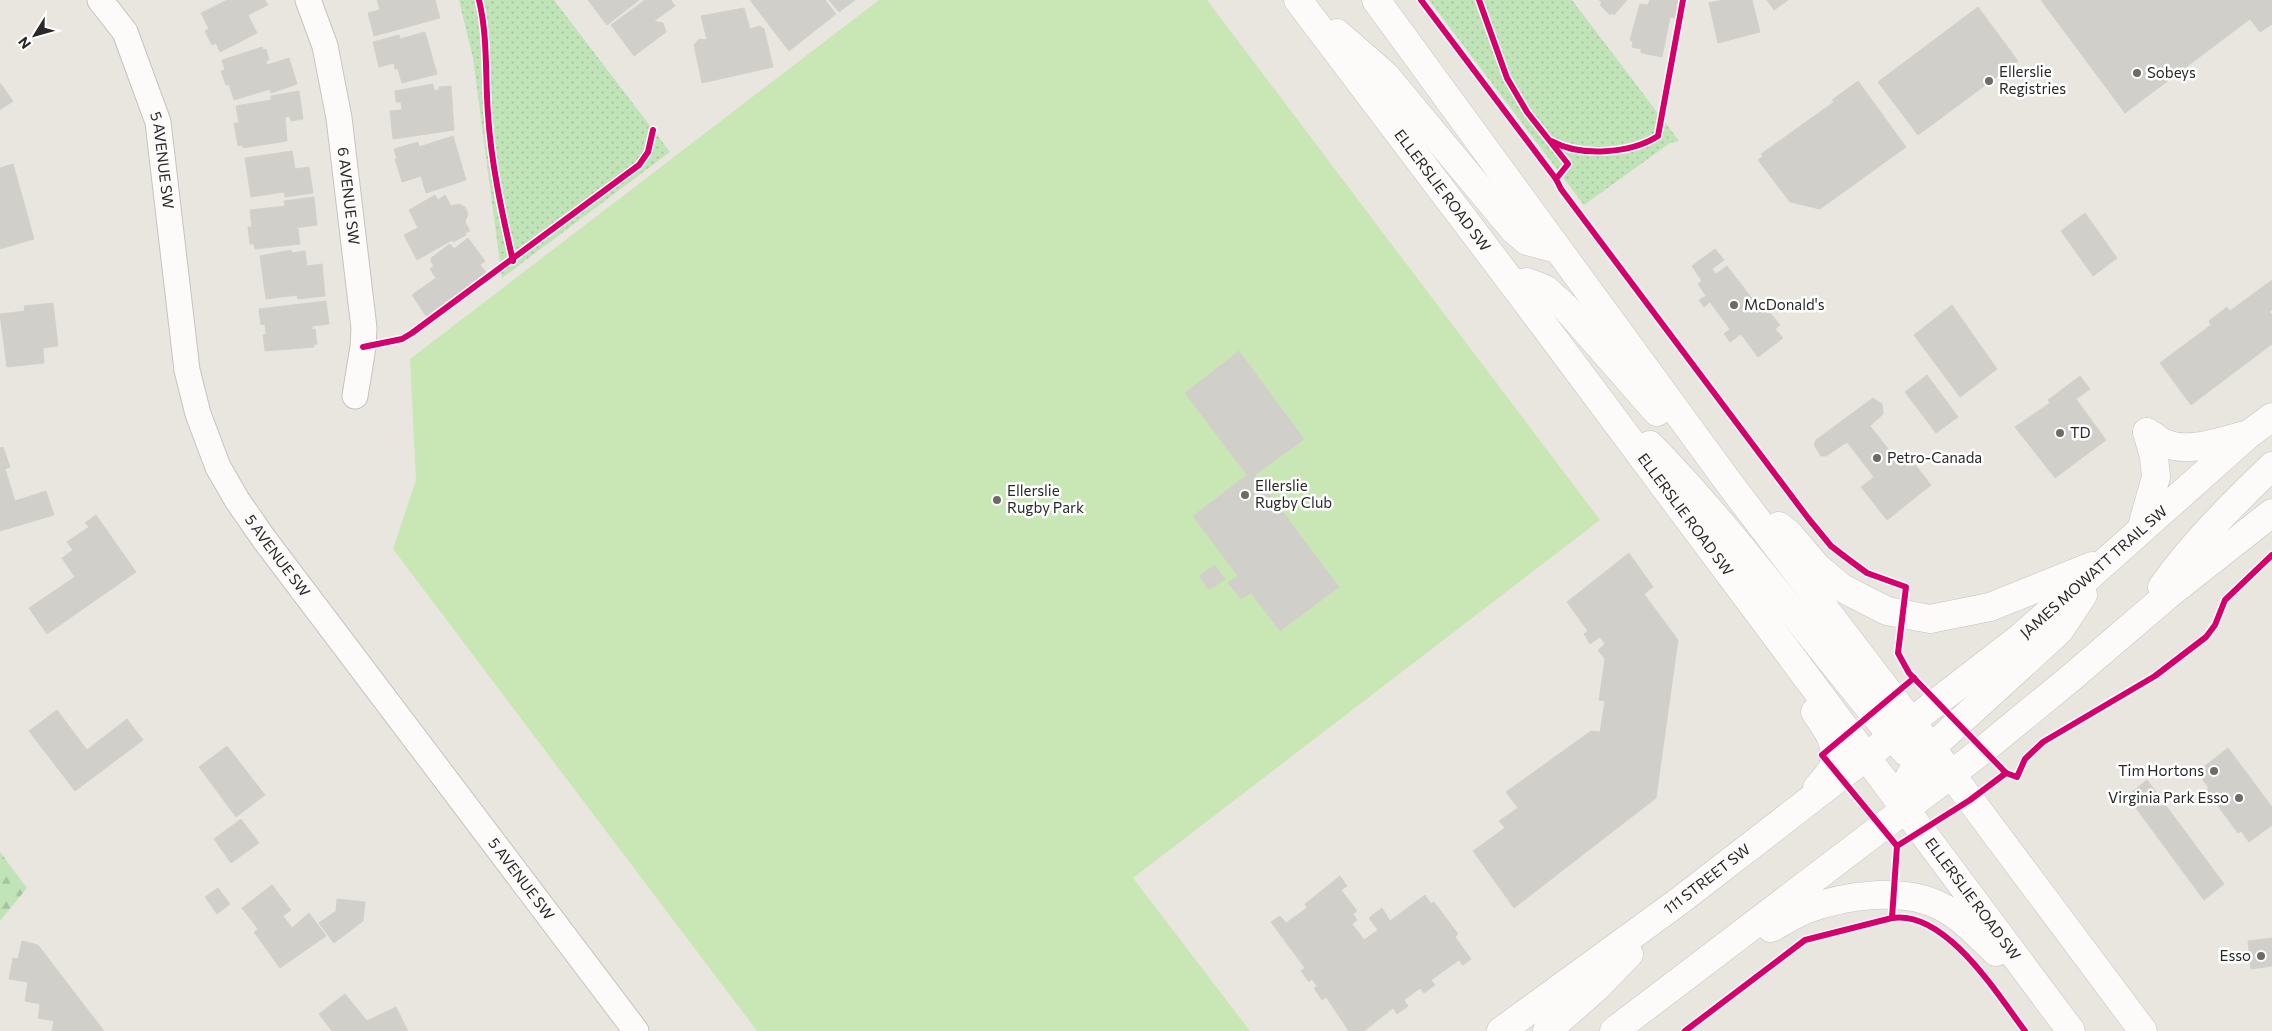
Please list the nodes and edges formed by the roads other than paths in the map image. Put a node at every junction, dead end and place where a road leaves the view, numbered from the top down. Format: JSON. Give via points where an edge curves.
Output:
{"nodes":[{"id":1,"x":100,"y":0,"type":"edge"},
{"id":2,"x":308,"y":0,"type":"edge"},
{"id":3,"x":1298,"y":0,"type":"edge"},
{"id":4,"x":1376,"y":0,"type":"edge"},
{"id":5,"x":1557,"y":249,"type":"junction"},
{"id":6,"x":1513,"y":284,"type":"junction"},
{"id":7,"x":1574,"y":367,"type":"junction"},
{"id":8,"x":355,"y":396,"type":"dead end"},
{"id":9,"x":2272,"y":417,"type":"edge"},
{"id":10,"x":2249,"y":434,"type":"junction"},
{"id":11,"x":1706,"y":453,"type":"junction"},
{"id":12,"x":2272,"y":466,"type":"edge"},
{"id":13,"x":1732,"y":487,"type":"junction"},
{"id":14,"x":2272,"y":513,"type":"edge"},
{"id":15,"x":2141,"y":530,"type":"junction"},
{"id":16,"x":2108,"y":560,"type":"junction"},
{"id":17,"x":2136,"y":622,"type":"junction"},
{"id":18,"x":1902,"y":730,"type":"junction"},
{"id":19,"x":1926,"y":755,"type":"junction"},
{"id":20,"x":1866,"y":756,"type":"junction"},
{"id":21,"x":1951,"y":774,"type":"junction"},
{"id":22,"x":1808,"y":801,"type":"junction"},
{"id":23,"x":1905,"y":809,"type":"junction"},
{"id":24,"x":1678,"y":902,"type":"junction"},
{"id":25,"x":1703,"y":962,"type":"junction"},
{"id":26,"x":2065,"y":1024,"type":"edge"},
{"id":27,"x":636,"y":1031,"type":"edge"},
{"id":28,"x":1501,"y":1031,"type":"edge"},
{"id":29,"x":1547,"y":1031,"type":"edge"},
{"id":30,"x":1614,"y":1031,"type":"edge"},
{"id":31,"x":2143,"y":1031,"type":"edge"}],
"edges":[{"from":1,"to":27,"type":"street","name":"5 AVENUE SW","via":[[125,32],[158,122],[187,370],[198,414],[218,467],[264,539]]},
{"from":2,"to":8,"type":"street","name":"6 AVENUE SW","via":[[325,46],[336,101],[364,328]]},
{"from":3,"to":5,"type":"main road","via":[[1385,75],[1513,229],[1527,241]]},
{"from":3,"to":6,"type":"main road","name":"ELLERSLIE ROAD SW"},
{"from":4,"to":5,"type":"main road"},
{"from":5,"to":11,"type":"main road"},
{"from":6,"to":7,"type":"main road","name":"ELLERSLIE ROAD SW"},
{"from":6,"to":11,"type":"main road","via":[[1527,282],[1544,289],[1566,308],[1667,423]]},
{"from":7,"to":18,"type":"main road","via":[[1678,473]]},
{"from":7,"to":20,"type":"main road","name":"ELLERSLIE ROAD SW"},
{"from":7,"to":22,"type":"main road","via":[[1607,426],[1830,734],[1833,767]]},
{"from":9,"to":10,"type":"main road","name":"JAMES MOWATT TRAIL SW"},
{"from":10,"to":15,"type":"main road","name":"JAMES MOWATT TRAIL SW"},
{"from":10,"to":15,"type":"main road","via":[[2200,446],[2181,447],[2164,443],[2147,432],[2156,477]]},
{"from":11,"to":13,"type":"main road"},
{"from":12,"to":17,"type":"main road","via":[[2193,546]]},
{"from":13,"to":16,"type":"main road","via":[[1789,534],[1817,567],[1842,588],[1887,611],[1904,615],[1930,619],[1990,607]]},
{"from":13,"to":18,"type":"main road"},
{"from":14,"to":17,"type":"main road"},
{"from":15,"to":16,"type":"main road","name":"JAMES MOWATT TRAIL SW"},
{"from":16,"to":18,"type":"main road","name":"JAMES MOWATT TRAIL SW","via":[[2021,637]]},
{"from":16,"to":19,"type":"main road","via":[[2059,631]]},
{"from":17,"to":21,"type":"main road","via":[[2050,696]]},
{"from":18,"to":19,"type":"main road","via":[[1906,752]]},
{"from":18,"to":20,"type":"main road","name":"111 STREET SW"},
{"from":19,"to":21,"type":"main road"},
{"from":19,"to":23,"type":"main road","via":[[1910,774],[1905,786]]},
{"from":20,"to":22,"type":"main road","name":"111 STREET SW"},
{"from":20,"to":23,"type":"main road","name":"ELLERSLIE ROAD SW"},
{"from":21,"to":23,"type":"main road"},
{"from":21,"to":31,"type":"main road"},
{"from":22,"to":24,"type":"main road","name":"111 STREET SW"},
{"from":23,"to":25,"type":"main road"},
{"from":23,"to":26,"type":"main road","name":"ELLERSLIE ROAD SW"},
{"from":24,"to":28,"type":"main road","name":"111 STREET SW"},
{"from":24,"to":29,"type":"main road","via":[[1597,987]]},
{"from":25,"to":26,"type":"main road","via":[[1805,910],[1882,894],[1913,898],[1943,907],[1973,930]]},
{"from":25,"to":30,"type":"main road"}]}
